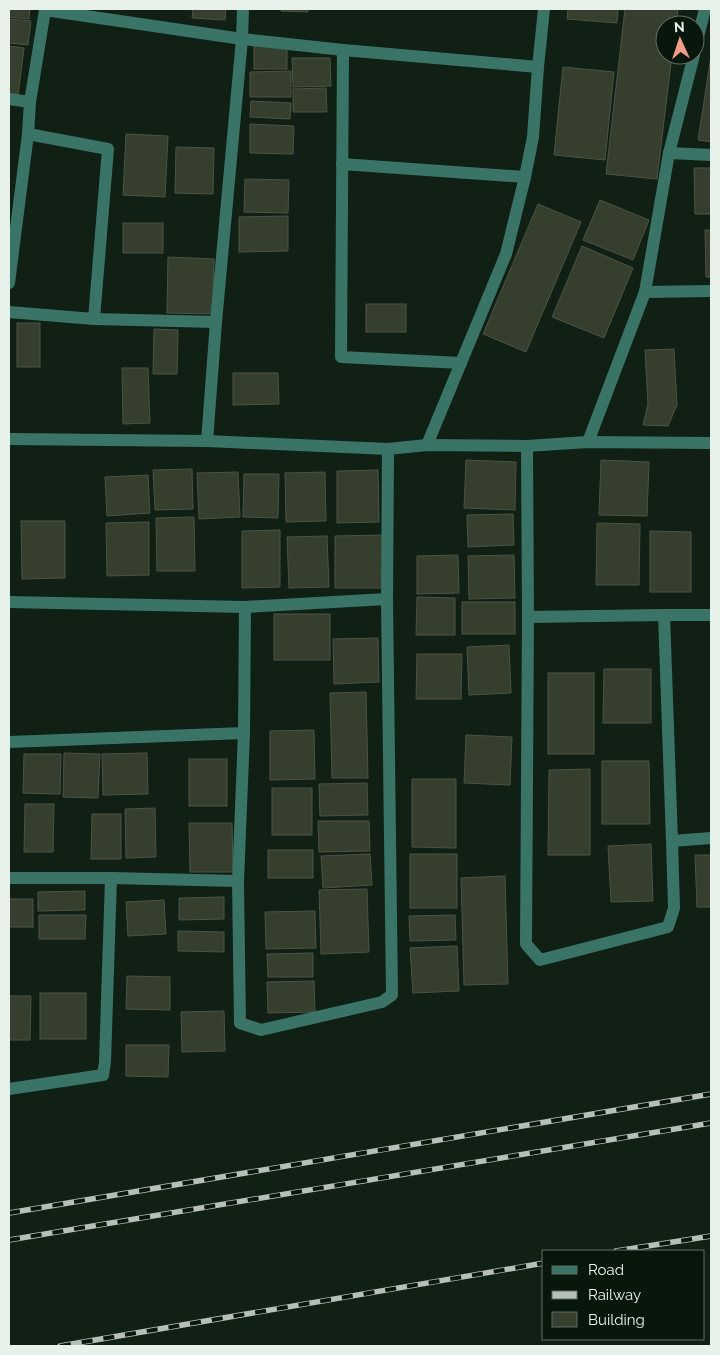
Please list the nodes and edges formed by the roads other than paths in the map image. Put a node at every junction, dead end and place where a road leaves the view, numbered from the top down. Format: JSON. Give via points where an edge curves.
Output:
{"nodes":[{"id":1,"x":243,"y":9,"type":"edge"},
{"id":2,"x":544,"y":9,"type":"edge"},
{"id":3,"x":242,"y":39,"type":"junction"},
{"id":4,"x":343,"y":50,"type":"junction"},
{"id":5,"x":692,"y":65,"type":"edge"},
{"id":6,"x":538,"y":67,"type":"junction"},
{"id":7,"x":9,"y":99,"type":"edge"},
{"id":8,"x":30,"y":102,"type":"junction"},
{"id":9,"x":28,"y":134,"type":"junction"},
{"id":10,"x":670,"y":153,"type":"junction"},
{"id":11,"x":711,"y":155,"type":"edge"},
{"id":12,"x":342,"y":164,"type":"junction"},
{"id":13,"x":525,"y":177,"type":"junction"},
{"id":14,"x":9,"y":284,"type":"edge"},
{"id":15,"x":711,"y":291,"type":"edge"},
{"id":16,"x":645,"y":292,"type":"junction"},
{"id":17,"x":9,"y":312,"type":"edge"},
{"id":18,"x":94,"y":318,"type":"junction"},
{"id":19,"x":216,"y":322,"type":"junction"},
{"id":20,"x":461,"y":364,"type":"junction"},
{"id":21,"x":9,"y":439,"type":"edge"},
{"id":22,"x":207,"y":440,"type":"junction"},
{"id":23,"x":588,"y":442,"type":"junction"},
{"id":24,"x":711,"y":443,"type":"edge"},
{"id":25,"x":427,"y":445,"type":"junction"},
{"id":26,"x":527,"y":446,"type":"junction"},
{"id":27,"x":388,"y":449,"type":"junction"},
{"id":28,"x":387,"y":600,"type":"junction"},
{"id":29,"x":9,"y":602,"type":"edge"},
{"id":30,"x":245,"y":607,"type":"junction"},
{"id":31,"x":664,"y":615,"type":"junction"},
{"id":32,"x":711,"y":615,"type":"edge"},
{"id":33,"x":528,"y":617,"type":"junction"},
{"id":34,"x":244,"y":733,"type":"junction"},
{"id":35,"x":9,"y":742,"type":"edge"},
{"id":36,"x":711,"y":838,"type":"edge"},
{"id":37,"x":672,"y":841,"type":"junction"},
{"id":38,"x":9,"y":878,"type":"edge"},
{"id":39,"x":111,"y":878,"type":"junction"},
{"id":40,"x":238,"y":882,"type":"junction"},
{"id":41,"x":9,"y":1089,"type":"edge"}],
"edges":[{"from":1,"to":3,"type":"street"},
{"from":2,"to":6,"type":"street"},
{"from":3,"to":4,"type":"street"},
{"from":3,"to":8,"type":"street","via":[[45,10]]},
{"from":3,"to":19,"type":"street"},
{"from":4,"to":6,"type":"street"},
{"from":4,"to":12,"type":"street"},
{"from":5,"to":10,"type":"street"},
{"from":6,"to":13,"type":"street","via":[[533,137]]},
{"from":7,"to":8,"type":"street"},
{"from":8,"to":9,"type":"street"},
{"from":9,"to":14,"type":"street"},
{"from":9,"to":18,"type":"street","via":[[108,148]]},
{"from":10,"to":11,"type":"street"},
{"from":10,"to":16,"type":"street"},
{"from":12,"to":13,"type":"street"},
{"from":12,"to":20,"type":"street","via":[[341,357]]},
{"from":13,"to":20,"type":"street","via":[[506,254]]},
{"from":15,"to":16,"type":"street"},
{"from":16,"to":23,"type":"street"},
{"from":17,"to":18,"type":"street"},
{"from":18,"to":19,"type":"street"},
{"from":19,"to":22,"type":"street"},
{"from":20,"to":25,"type":"street"},
{"from":21,"to":22,"type":"street"},
{"from":22,"to":27,"type":"street"},
{"from":23,"to":24,"type":"street"},
{"from":23,"to":26,"type":"street"},
{"from":25,"to":26,"type":"street"},
{"from":25,"to":27,"type":"street"},
{"from":26,"to":33,"type":"street"},
{"from":27,"to":28,"type":"street"},
{"from":28,"to":30,"type":"street"},
{"from":28,"to":40,"type":"street","via":[[392,995],[382,1002],[260,1030],[240,1023]]},
{"from":29,"to":30,"type":"street"},
{"from":30,"to":34,"type":"street"},
{"from":31,"to":32,"type":"street"},
{"from":31,"to":33,"type":"street"},
{"from":31,"to":37,"type":"street"},
{"from":33,"to":37,"type":"street","via":[[526,944],[540,960],[668,927],[674,908]]},
{"from":34,"to":35,"type":"street"},
{"from":34,"to":40,"type":"street"},
{"from":36,"to":37,"type":"street"},
{"from":38,"to":39,"type":"street"},
{"from":39,"to":40,"type":"street"},
{"from":39,"to":41,"type":"street","via":[[103,1075]]}]}
